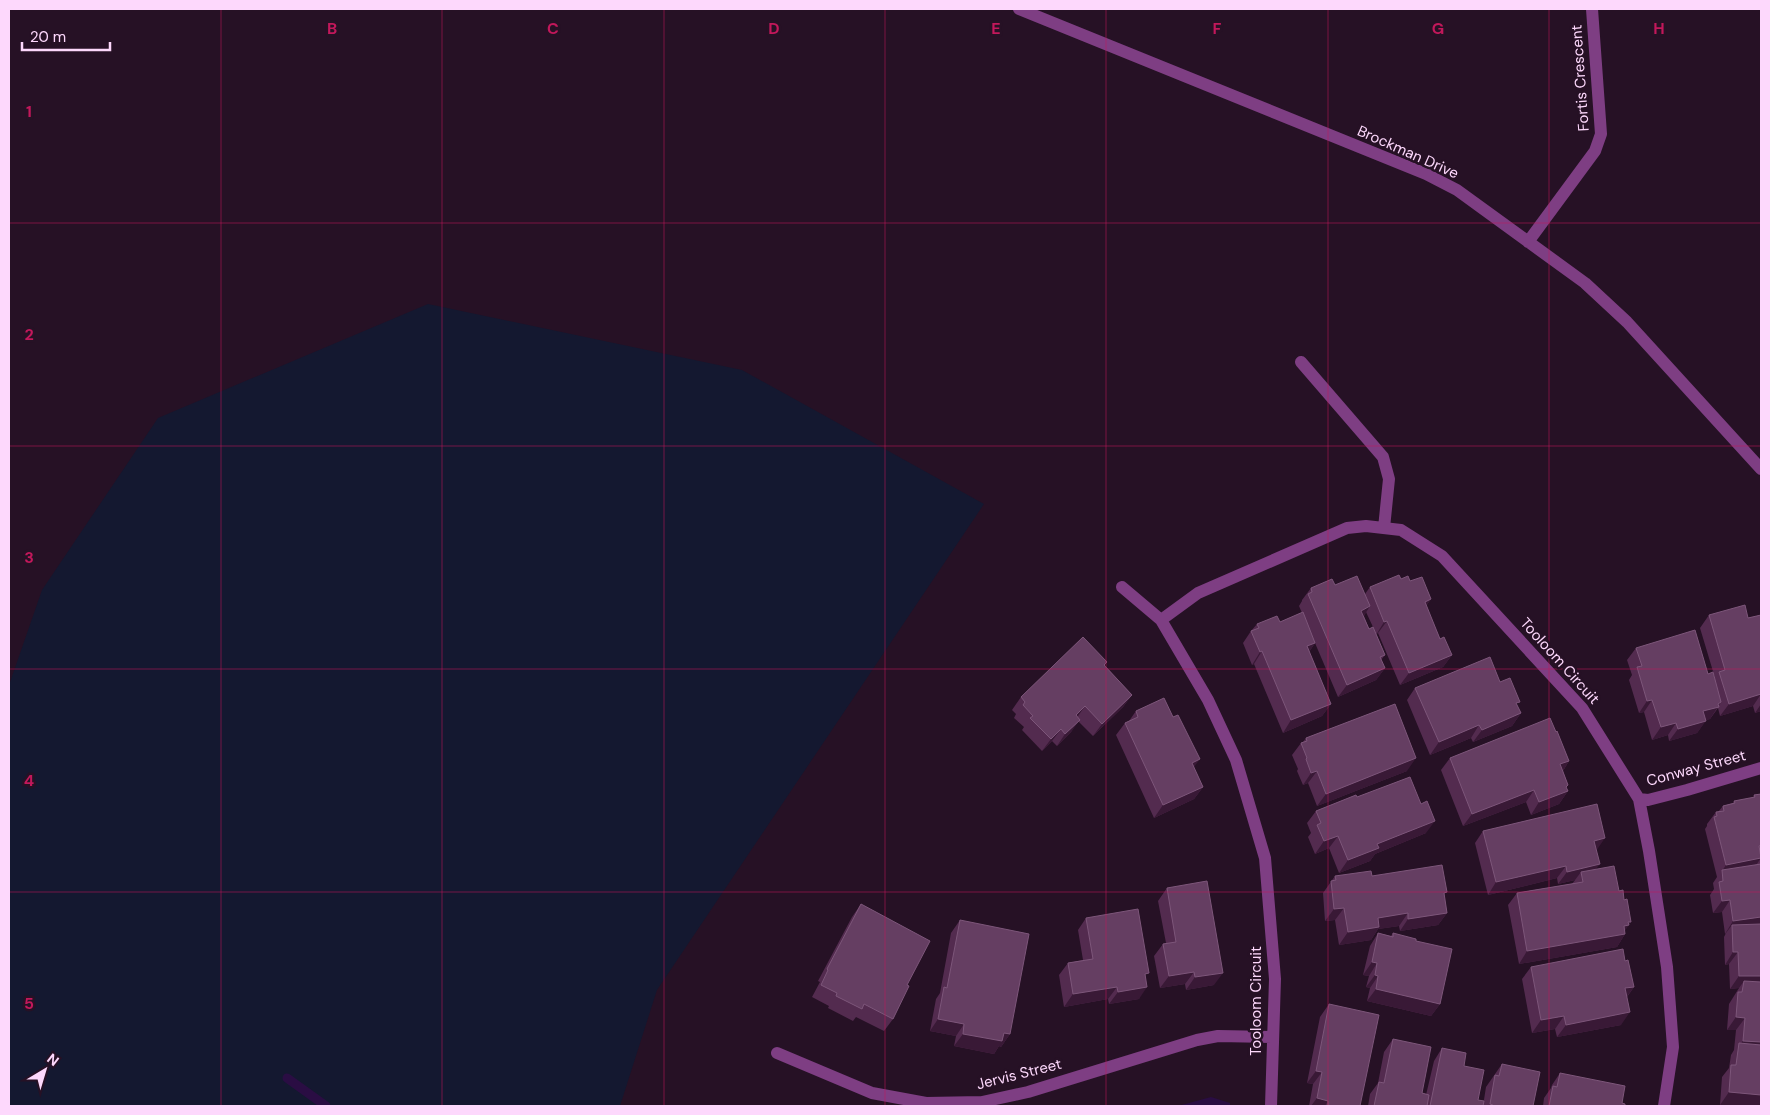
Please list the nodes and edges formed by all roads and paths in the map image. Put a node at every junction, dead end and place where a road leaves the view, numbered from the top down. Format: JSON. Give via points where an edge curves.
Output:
{"nodes":[{"id":1,"x":1019,"y":9,"type":"edge"},
{"id":2,"x":1592,"y":9,"type":"edge"},
{"id":3,"x":1528,"y":242,"type":"junction"},
{"id":4,"x":1301,"y":362,"type":"dead end"},
{"id":5,"x":1761,"y":469,"type":"edge"},
{"id":6,"x":1384,"y":528,"type":"junction"},
{"id":7,"x":1122,"y":587,"type":"dead end"},
{"id":8,"x":1161,"y":620,"type":"junction"},
{"id":9,"x":1761,"y":768,"type":"edge"},
{"id":10,"x":1639,"y":799,"type":"junction"},
{"id":11,"x":1272,"y":1037,"type":"junction"},
{"id":12,"x":777,"y":1053,"type":"dead end"},
{"id":13,"x":1271,"y":1106,"type":"edge"},
{"id":14,"x":1664,"y":1106,"type":"edge"}],
"edges":[{"from":1,"to":3,"type":"street","name":"Brockman Drive","via":[[1426,174],[1457,190]]},
{"from":2,"to":3,"type":"street","name":"Fortis Crescent","via":[[1601,134],[1595,151]]},
{"from":3,"to":5,"type":"street","name":"Brockman Drive","via":[[1584,283],[1627,322]]},
{"from":4,"to":6,"type":"street","via":[[1383,458],[1389,479]]},
{"from":6,"to":8,"type":"street","name":"Tooloom Circuit","via":[[1347,528],[1198,593]]},
{"from":6,"to":10,"type":"street","name":"Tooloom Circuit","via":[[1401,530],[1449,563],[1582,708]]},
{"from":7,"to":8,"type":"street","name":"Tooloom Circuit"},
{"from":8,"to":11,"type":"street","name":"Tooloom Circuit","via":[[1208,700],[1236,760],[1265,858],[1275,979]]},
{"from":9,"to":10,"type":"street","name":"Conway Street","via":[[1648,800]]},
{"from":10,"to":14,"type":"street","name":"Tooloom Circuit","via":[[1667,967],[1673,1047]]},
{"from":11,"to":12,"type":"street","name":"Jervis Street","via":[[1218,1036],[1197,1040],[1028,1092],[982,1102],[926,1103],[872,1093]]},
{"from":11,"to":13,"type":"street","name":"Tooloom Circuit"}]}
